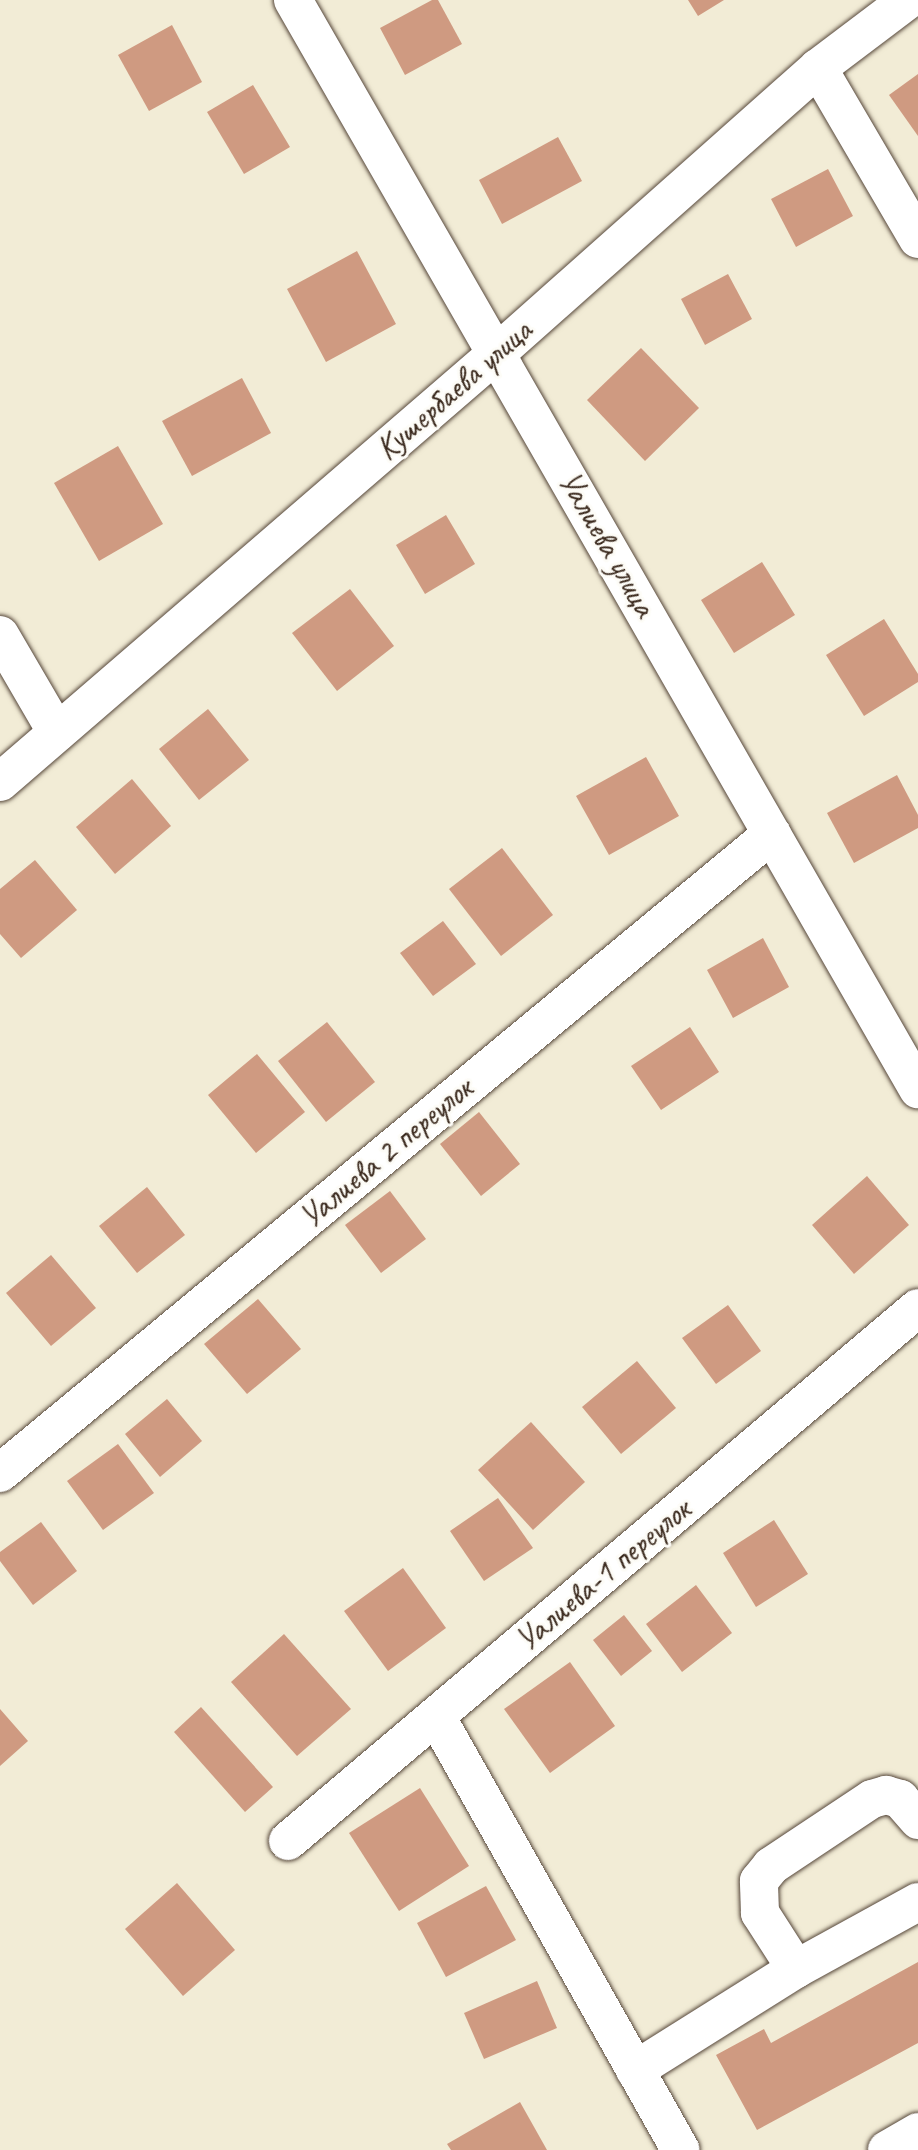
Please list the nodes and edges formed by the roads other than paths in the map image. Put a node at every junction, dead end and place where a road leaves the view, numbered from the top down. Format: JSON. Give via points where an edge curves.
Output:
{"nodes":[{"id":1,"x":293,"y":0,"type":"edge"},
{"id":2,"x":905,"y":1,"type":"edge"},
{"id":3,"x":818,"y":68,"type":"junction"},
{"id":4,"x":918,"y":239,"type":"edge"},
{"id":5,"x":497,"y":353,"type":"junction"},
{"id":6,"x":0,"y":635,"type":"edge"},
{"id":7,"x":57,"y":733,"type":"junction"},
{"id":8,"x":0,"y":782,"type":"edge"},
{"id":9,"x":772,"y":834,"type":"junction"},
{"id":10,"x":918,"y":1089,"type":"edge"},
{"id":11,"x":918,"y":1308,"type":"edge"},
{"id":12,"x":0,"y":1473,"type":"edge"},
{"id":13,"x":436,"y":1716,"type":"junction"},
{"id":14,"x":918,"y":1820,"type":"edge"},
{"id":15,"x":288,"y":1841,"type":"dead end"},
{"id":16,"x":918,"y":1902,"type":"edge"},
{"id":17,"x":796,"y":1969,"type":"junction"},
{"id":18,"x":635,"y":2070,"type":"junction"},
{"id":19,"x":918,"y":2132,"type":"edge"},
{"id":20,"x":681,"y":2150,"type":"edge"},
{"id":21,"x":887,"y":2150,"type":"edge"}],
"edges":[{"from":1,"to":5,"type":"street","name":"Уалиева улица"},
{"from":2,"to":3,"type":"street","name":"Кушербаева улица"},
{"from":3,"to":4,"type":"street"},
{"from":3,"to":5,"type":"street","name":"Кушербаева улица"},
{"from":5,"to":7,"type":"street","name":"Кушербаева улица"},
{"from":5,"to":9,"type":"street","name":"Уалиева улица"},
{"from":6,"to":7,"type":"street"},
{"from":7,"to":8,"type":"street","name":"Кушербаева улица"},
{"from":9,"to":10,"type":"street","name":"Уалиева улица"},
{"from":9,"to":12,"type":"street","name":"Уалиева 2 переулок"},
{"from":11,"to":13,"type":"street","name":"Уалиева-1 переулок"},
{"from":13,"to":15,"type":"street","name":"Уалиева-1 переулок"},
{"from":13,"to":18,"type":"street"},
{"from":14,"to":17,"type":"street","via":[[900,1799],[886,1795],[872,1799],[765,1873],[756,1896],[760,1913]]},
{"from":16,"to":17,"type":"street"},
{"from":17,"to":18,"type":"street"},
{"from":18,"to":20,"type":"street"},
{"from":19,"to":21,"type":"street"}]}
